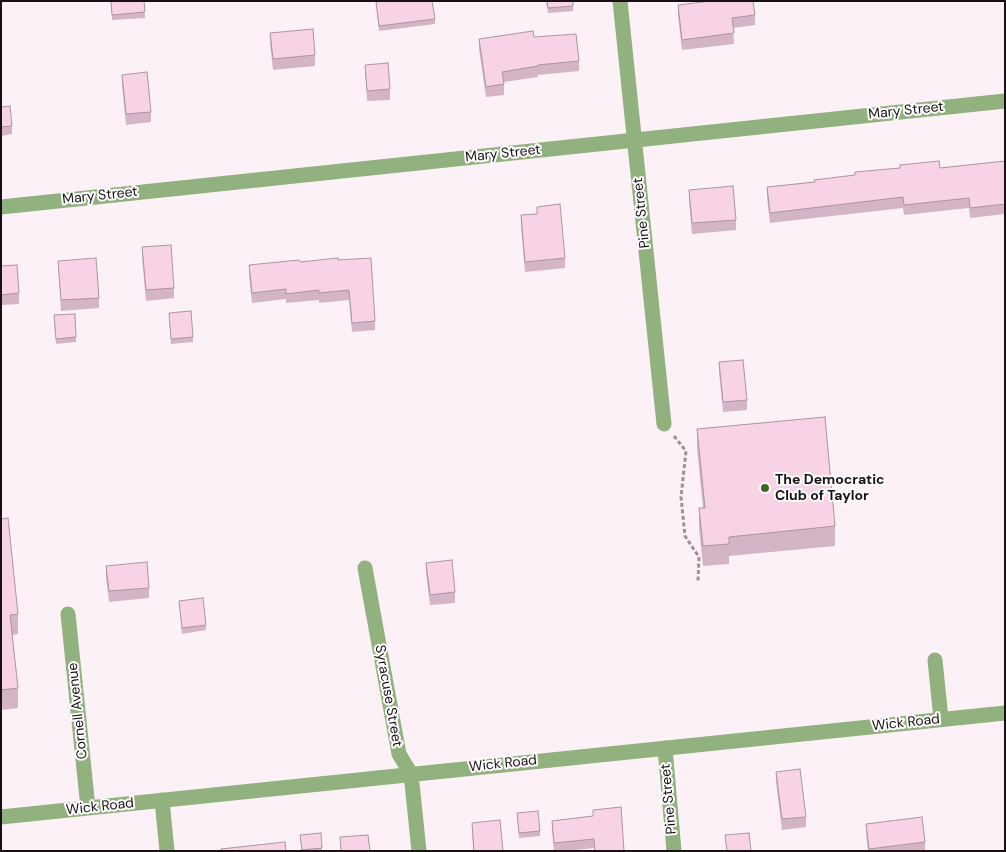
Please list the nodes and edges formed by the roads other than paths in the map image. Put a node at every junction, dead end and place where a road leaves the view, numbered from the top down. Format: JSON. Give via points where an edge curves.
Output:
{"nodes":[{"id":1,"x":620,"y":1,"type":"edge"},
{"id":2,"x":1005,"y":101,"type":"edge"},
{"id":3,"x":634,"y":140,"type":"junction"},
{"id":4,"x":1,"y":207,"type":"edge"},
{"id":5,"x":664,"y":424,"type":"road end"},
{"id":6,"x":365,"y":568,"type":"dead end"},
{"id":7,"x":68,"y":614,"type":"dead end"},
{"id":8,"x":935,"y":660,"type":"dead end"},
{"id":9,"x":1005,"y":713,"type":"edge"},
{"id":10,"x":941,"y":719,"type":"junction"},
{"id":11,"x":665,"y":748,"type":"junction"},
{"id":12,"x":411,"y":774,"type":"junction"},
{"id":13,"x":162,"y":800,"type":"junction"},
{"id":14,"x":88,"y":808,"type":"junction"},
{"id":15,"x":1,"y":817,"type":"edge"},
{"id":16,"x":167,"y":851,"type":"edge"},
{"id":17,"x":419,"y":851,"type":"edge"},
{"id":18,"x":674,"y":851,"type":"edge"}],
"edges":[{"from":1,"to":3,"type":"street","name":"Pine Street"},
{"from":2,"to":3,"type":"street","name":"Mary Street"},
{"from":3,"to":4,"type":"street","name":"Mary Street"},
{"from":3,"to":5,"type":"street","name":"Pine Street"},
{"from":6,"to":12,"type":"street","name":"Syracuse Street","via":[[398,754]]},
{"from":7,"to":14,"type":"street","name":"Cornell Avenue"},
{"from":8,"to":10,"type":"street"},
{"from":9,"to":10,"type":"street","name":"Wick Road"},
{"from":10,"to":11,"type":"street","name":"Wick Road"},
{"from":11,"to":12,"type":"street","name":"Wick Road"},
{"from":11,"to":18,"type":"street","name":"Pine Street"},
{"from":12,"to":13,"type":"street","name":"Wick Road"},
{"from":12,"to":17,"type":"street","name":"Syracuse Street"},
{"from":13,"to":14,"type":"street","name":"Wick Road"},
{"from":13,"to":16,"type":"street"},
{"from":14,"to":15,"type":"street","name":"Wick Road"}]}
